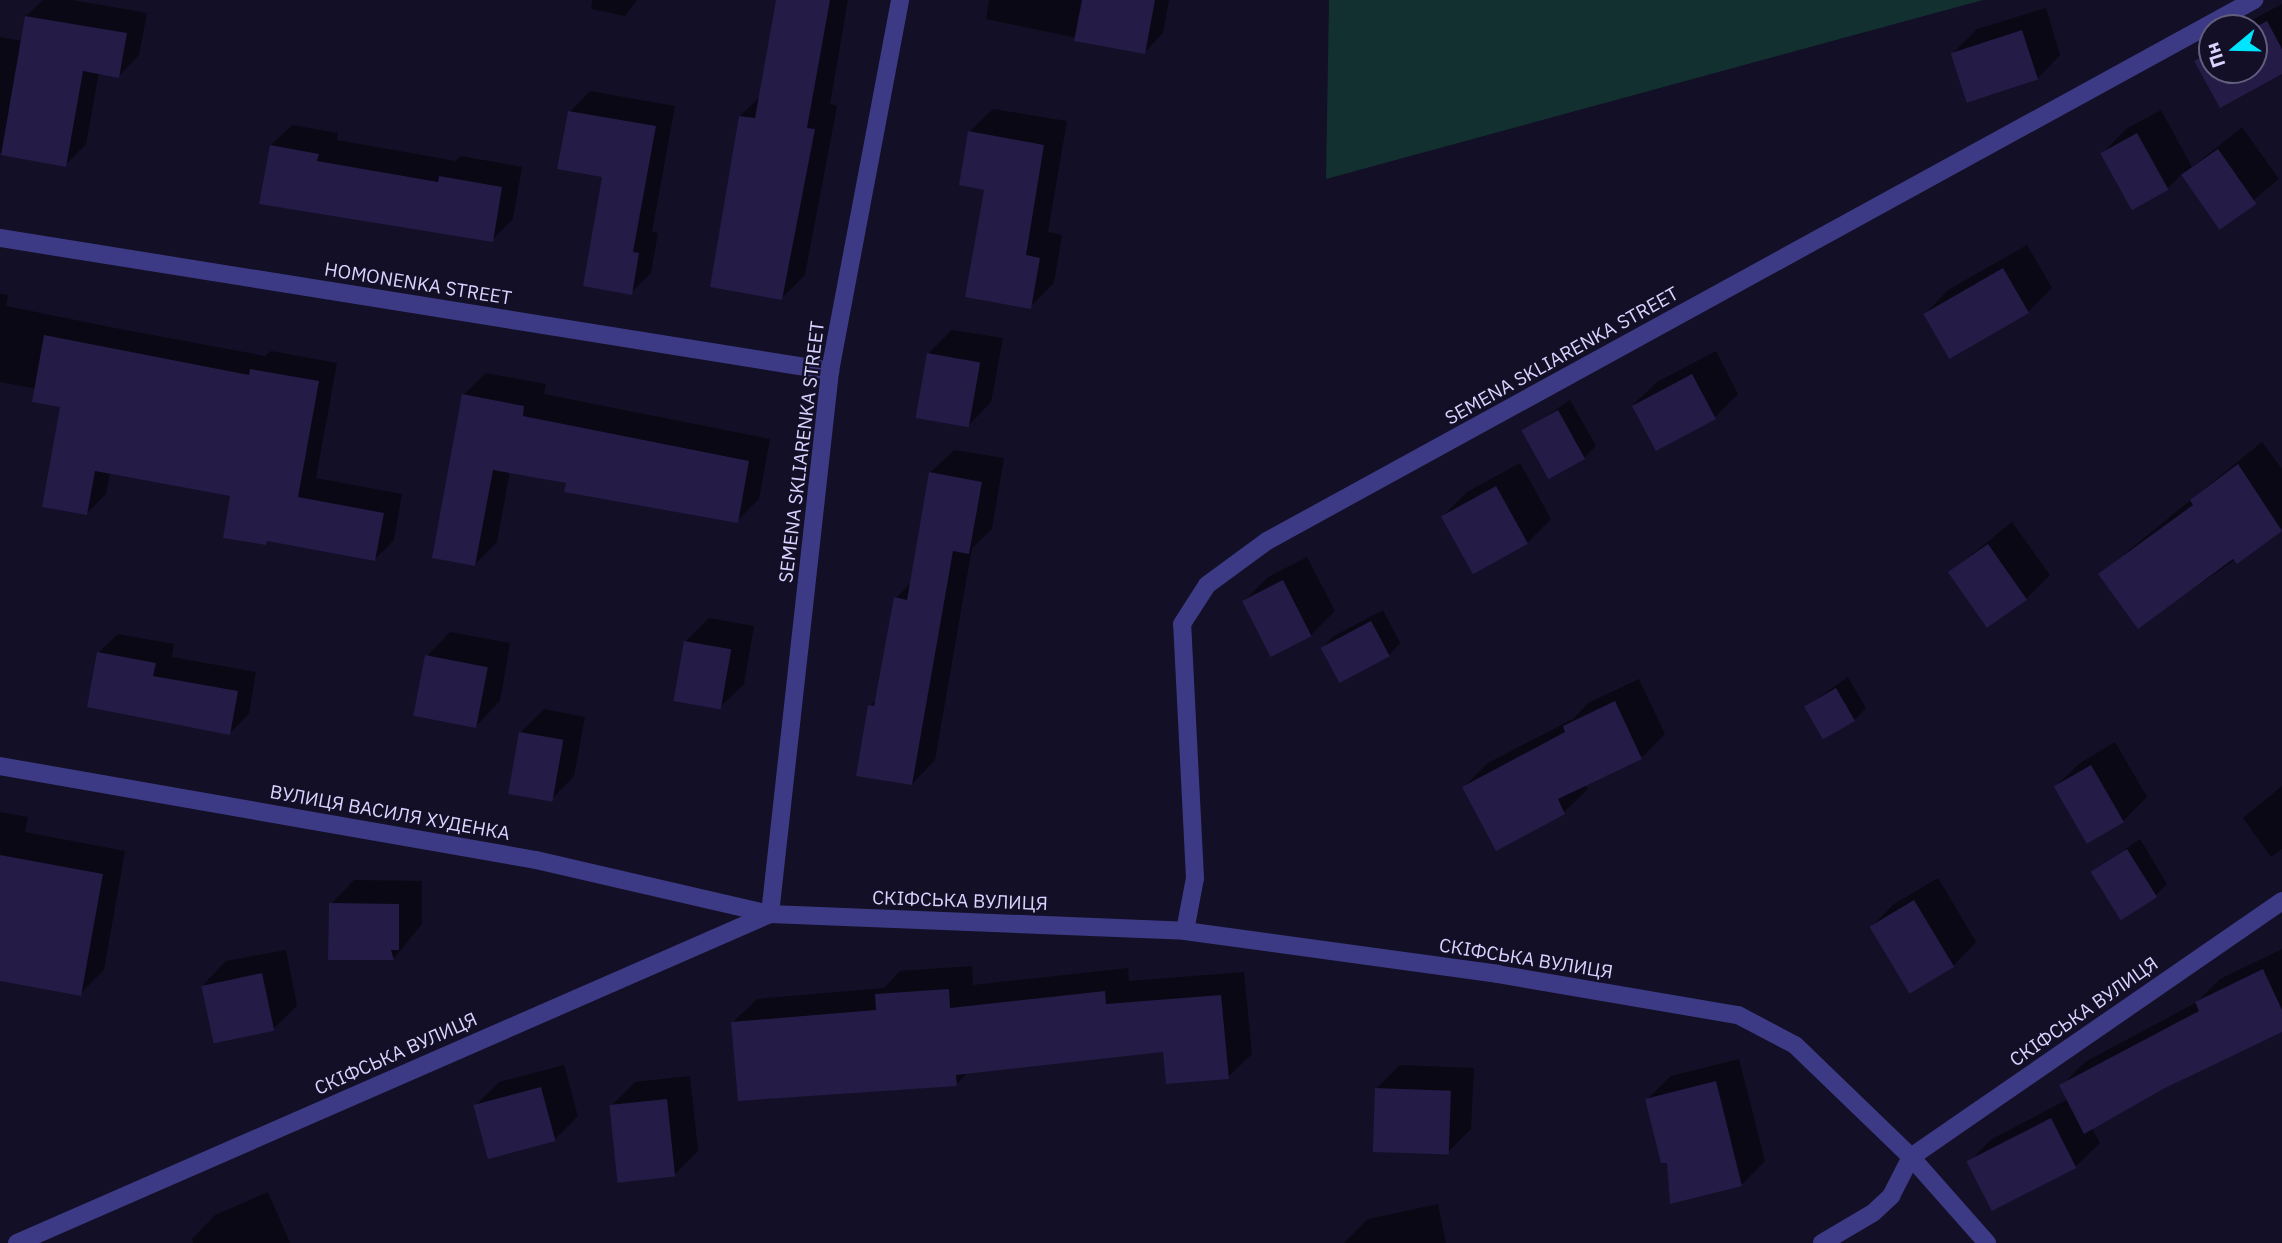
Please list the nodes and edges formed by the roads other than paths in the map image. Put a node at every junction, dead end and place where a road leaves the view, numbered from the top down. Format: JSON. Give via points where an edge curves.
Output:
{"nodes":[{"id":1,"x":900,"y":0,"type":"edge"},
{"id":2,"x":2254,"y":0,"type":"edge"},
{"id":3,"x":0,"y":238,"type":"edge"},
{"id":4,"x":830,"y":371,"type":"junction"},
{"id":5,"x":0,"y":766,"type":"edge"},
{"id":6,"x":2282,"y":901,"type":"edge"},
{"id":7,"x":770,"y":914,"type":"junction"},
{"id":8,"x":1185,"y":931,"type":"junction"},
{"id":9,"x":1911,"y":1157,"type":"junction"},
{"id":10,"x":17,"y":1243,"type":"edge"},
{"id":11,"x":1822,"y":1243,"type":"edge"},
{"id":12,"x":1987,"y":1243,"type":"edge"}],
"edges":[{"from":1,"to":4,"type":"street","name":"SEMENA SKLIARENKA STREET"},
{"from":2,"to":8,"type":"street","name":"SEMENA SKLIARENKA STREET","via":[[1279,534],[1207,585],[1182,624],[1195,878]]},
{"from":3,"to":4,"type":"street","name":"HOMONENKA STREET"},
{"from":4,"to":7,"type":"street","name":"SEMENA SKLIARENKA STREET"},
{"from":5,"to":7,"type":"street","name":"ВУЛИЦЯ ВАСИЛЯ ХУДЕНКА","via":[[536,860]]},
{"from":6,"to":9,"type":"street","name":"СКІФСЬКА ВУЛИЦЯ"},
{"from":7,"to":8,"type":"street","name":"СКІФСЬКА ВУЛИЦЯ"},
{"from":7,"to":10,"type":"street","name":"СКІФСЬКА ВУЛИЦЯ"},
{"from":8,"to":9,"type":"street","name":"СКІФСЬКА ВУЛИЦЯ","via":[[1497,974],[1738,1015],[1795,1045]]},
{"from":9,"to":11,"type":"street","name":"СКІФСЬКА ВУЛИЦЯ","via":[[1891,1196],[1873,1213]]},
{"from":9,"to":12,"type":"street","name":"СКІФСЬКА ВУЛИЦЯ"}]}
